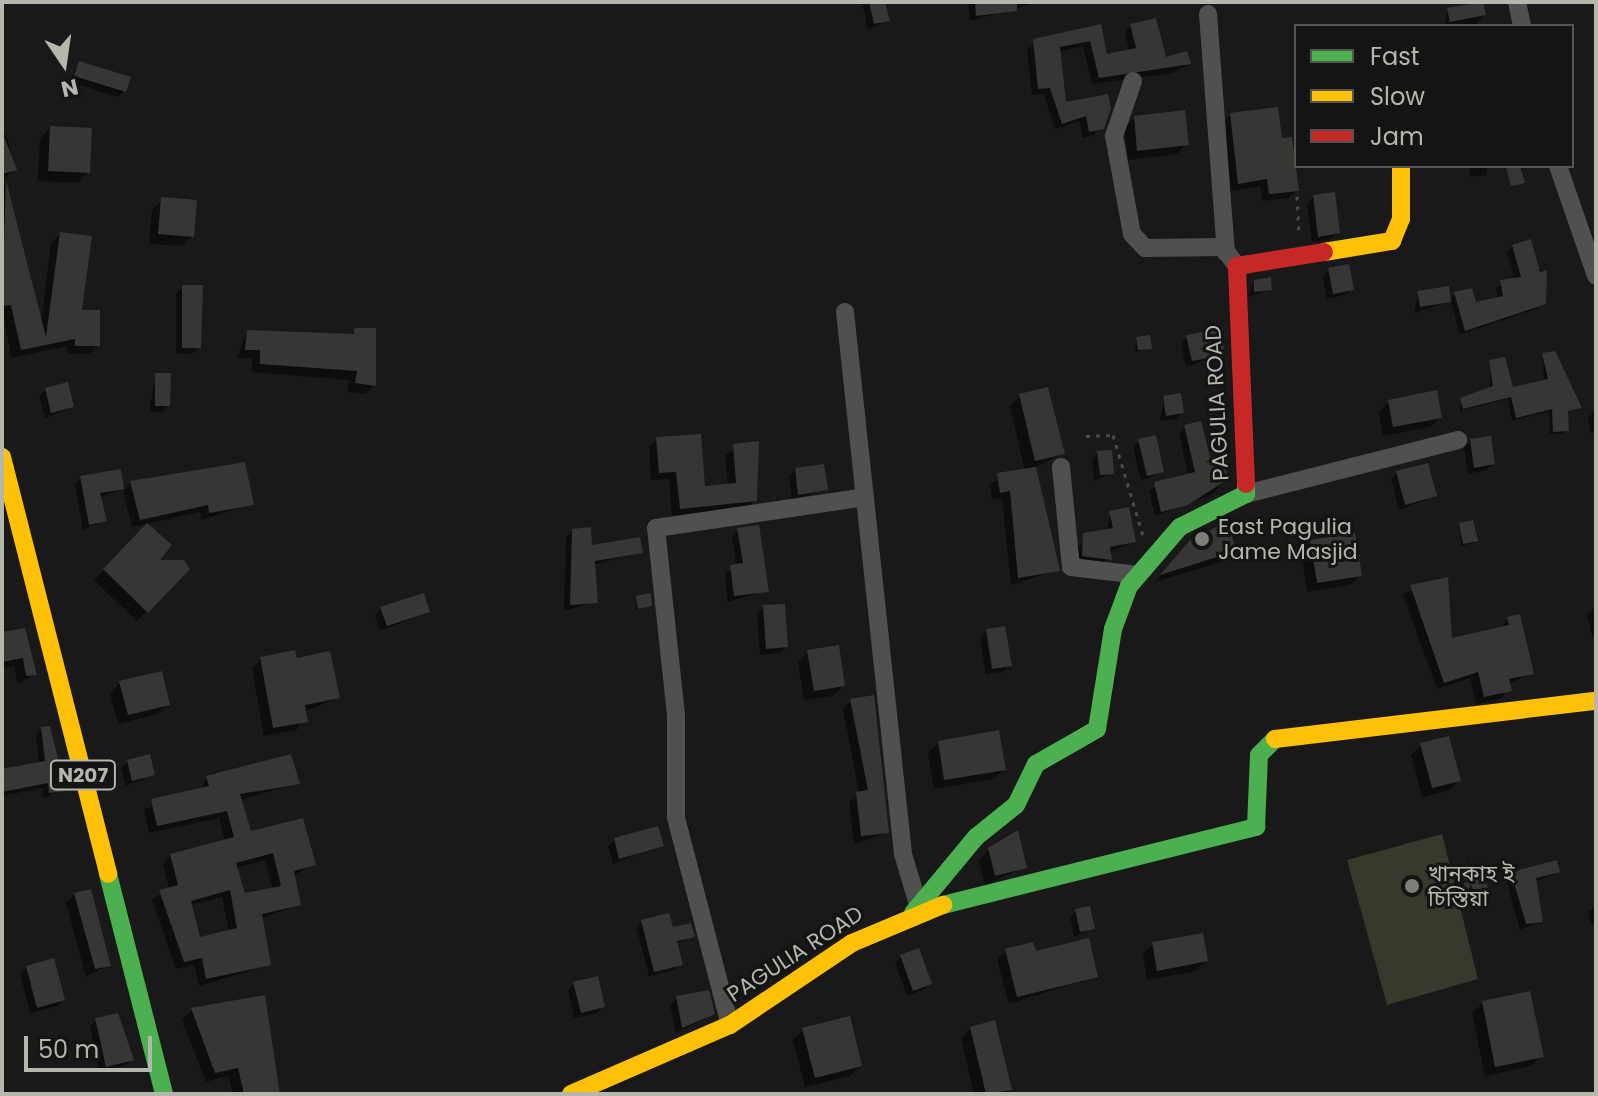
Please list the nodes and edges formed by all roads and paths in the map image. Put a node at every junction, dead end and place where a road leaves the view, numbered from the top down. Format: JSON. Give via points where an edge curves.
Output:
{"nodes":[{"id":1,"x":1517,"y":2,"type":"edge"},
{"id":2,"x":1208,"y":14,"type":"dead end"},
{"id":3,"x":1517,"y":24,"type":"edge"},
{"id":4,"x":1133,"y":81,"type":"dead end"},
{"id":5,"x":1401,"y":168,"type":"edge"},
{"id":6,"x":1559,"y":168,"type":"edge"},
{"id":7,"x":1297,"y":196,"type":"dead end"},
{"id":8,"x":1302,"y":257,"type":"junction"},
{"id":9,"x":1232,"y":259,"type":"junction"},
{"id":10,"x":1596,"y":276,"type":"edge"},
{"id":11,"x":845,"y":312,"type":"dead end"},
{"id":12,"x":1086,"y":436,"type":"dead end"},
{"id":13,"x":1458,"y":440,"type":"dead end"},
{"id":14,"x":2,"y":457,"type":"edge"},
{"id":15,"x":1061,"y":467,"type":"dead end"},
{"id":16,"x":6,"y":488,"type":"edge"},
{"id":17,"x":1246,"y":494,"type":"junction"},
{"id":18,"x":865,"y":497,"type":"junction"},
{"id":19,"x":1158,"y":553,"type":"junction"},
{"id":20,"x":1138,"y":575,"type":"junction"},
{"id":21,"x":1596,"y":701,"type":"edge"},
{"id":22,"x":916,"y":908,"type":"junction"},
{"id":23,"x":730,"y":1025,"type":"junction"},
{"id":24,"x":164,"y":1094,"type":"edge"},
{"id":25,"x":571,"y":1094,"type":"edge"}],
"edges":[{"from":1,"to":3,"type":"street"},
{"from":2,"to":9,"type":"street"},
{"from":4,"to":9,"type":"street","via":[[1114,136],[1132,234],[1145,248],[1199,245]]},
{"from":5,"to":8,"type":"main road","via":[[1401,219],[1392,241]]},
{"from":6,"to":10,"type":"street"},
{"from":7,"to":8,"type":"path"},
{"from":8,"to":9,"type":"main road"},
{"from":9,"to":17,"type":"main road","name":"PAGULIA ROAD"},
{"from":11,"to":18,"type":"street"},
{"from":12,"to":19,"type":"path","via":[[1113,435],[1135,517]]},
{"from":13,"to":17,"type":"street"},
{"from":14,"to":16,"type":"main road","number":"N207"},
{"from":15,"to":20,"type":"street","via":[[1071,567]]},
{"from":16,"to":24,"type":"main road","number":"N207"},
{"from":17,"to":19,"type":"main road","name":"PAGULIA ROAD","via":[[1180,527]]},
{"from":18,"to":22,"type":"street","via":[[903,854]]},
{"from":18,"to":23,"type":"street","via":[[656,528],[676,715],[676,817]]},
{"from":19,"to":20,"type":"main road","name":"PAGULIA ROAD"},
{"from":20,"to":22,"type":"main road","name":"PAGULIA ROAD","via":[[1113,629],[1097,729],[1036,764],[1016,805],[976,837]]},
{"from":21,"to":22,"type":"main road","name":"PAGULIA ROAD","via":[[1275,739],[1259,755],[1256,827]]},
{"from":22,"to":23,"type":"main road","name":"PAGULIA ROAD","via":[[852,943]]},
{"from":23,"to":25,"type":"main road","name":"PAGULIA ROAD"}]}
